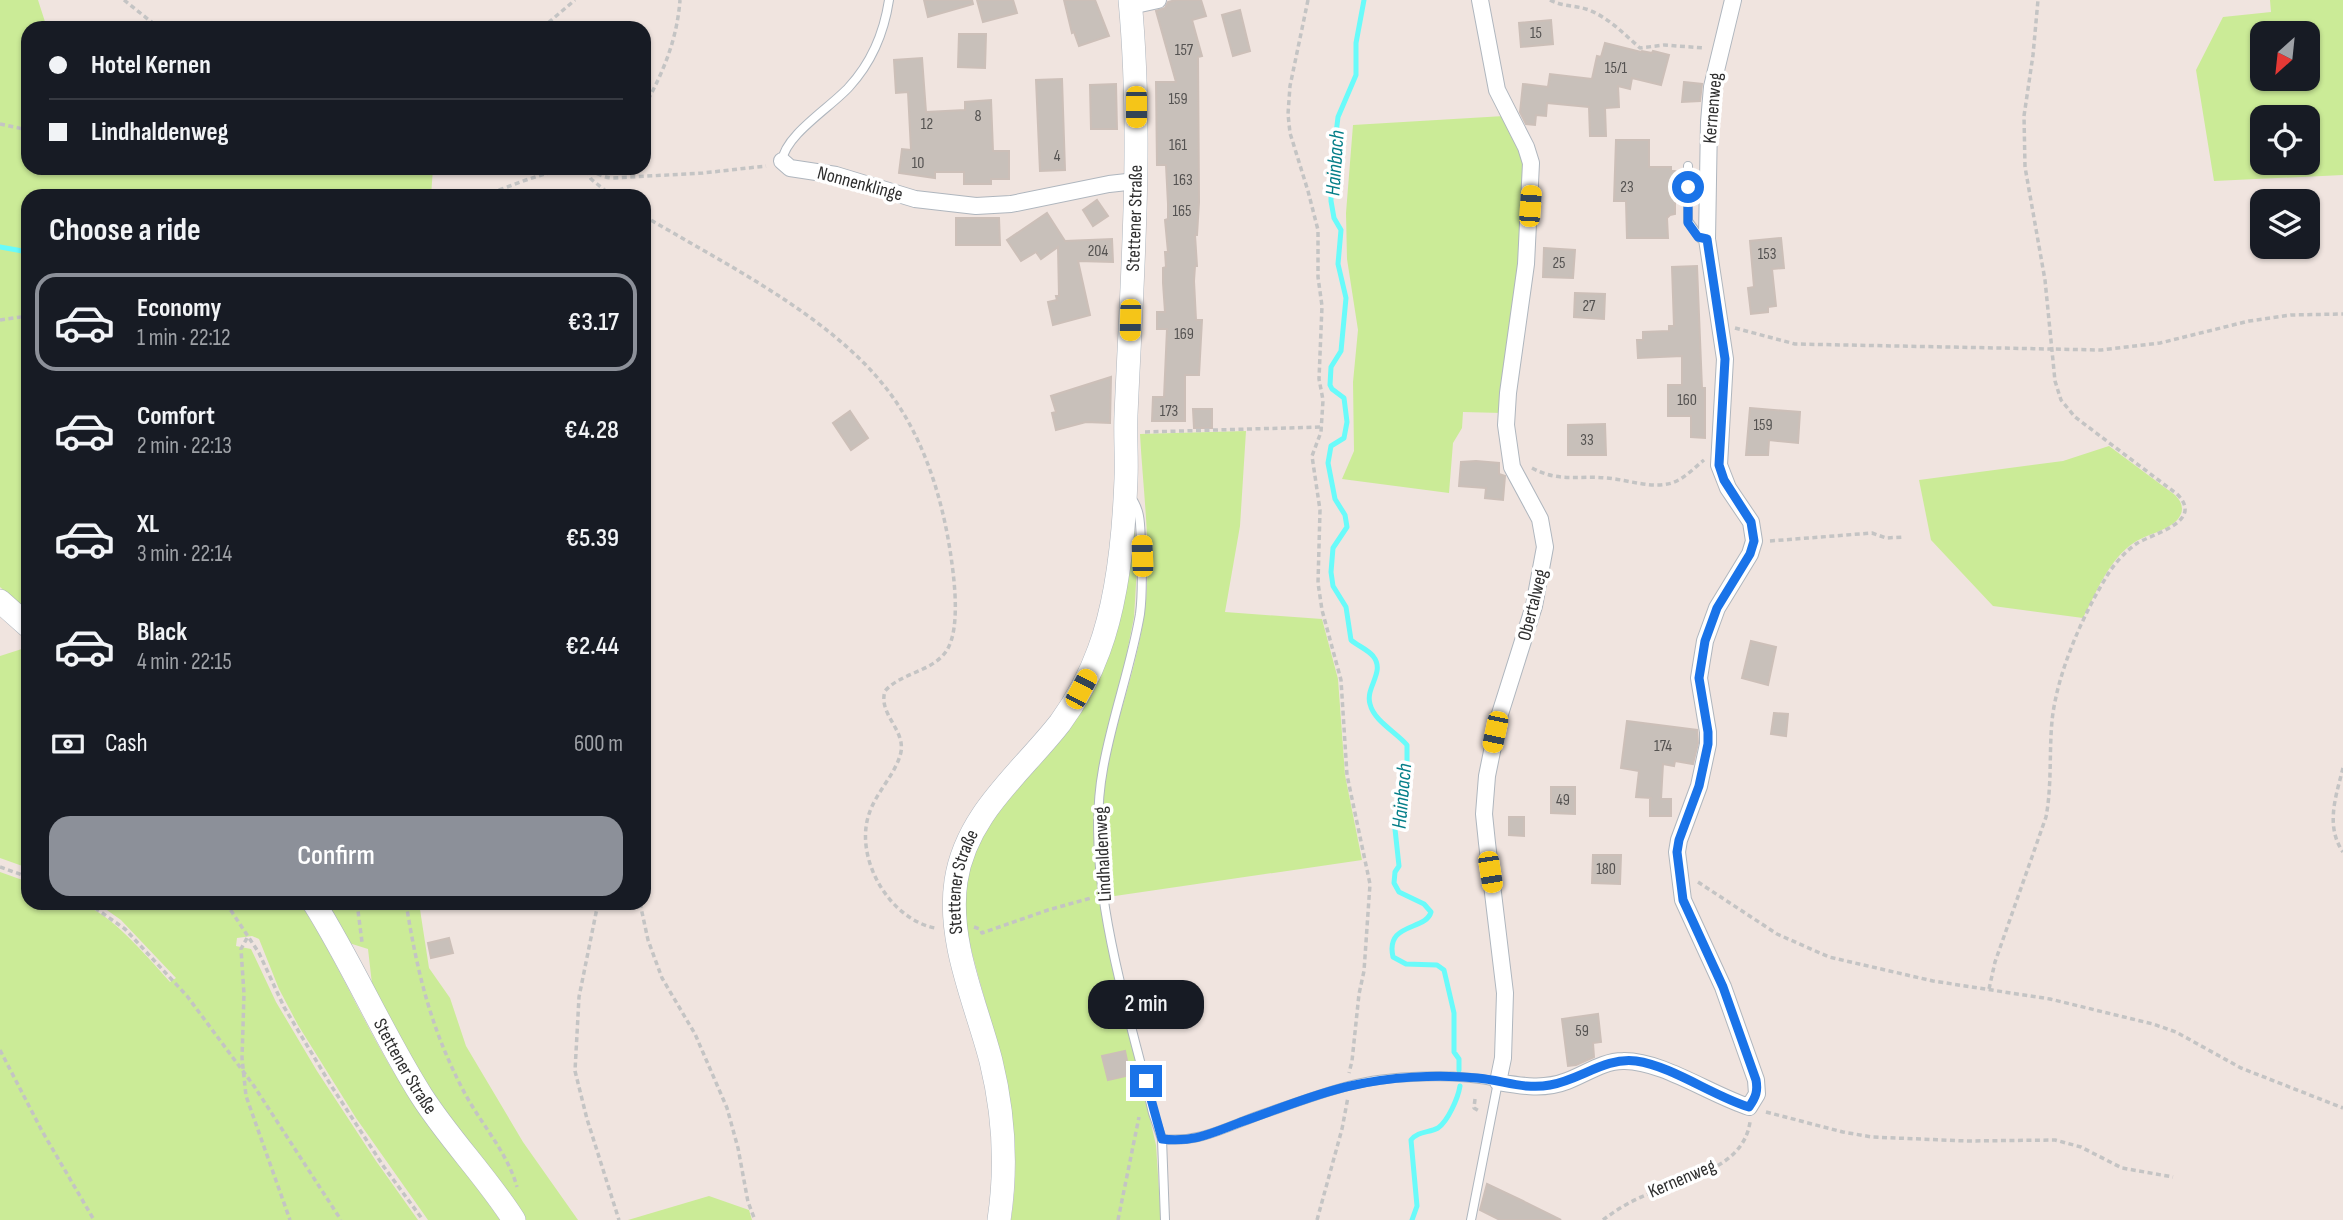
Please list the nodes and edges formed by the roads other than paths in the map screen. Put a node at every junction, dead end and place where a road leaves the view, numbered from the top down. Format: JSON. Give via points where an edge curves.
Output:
{"nodes":[{"id":1,"x":889,"y":0,"type":"edge"},
{"id":2,"x":1158,"y":0,"type":"edge"},
{"id":3,"x":1480,"y":0,"type":"edge"},
{"id":4,"x":1733,"y":0,"type":"edge"},
{"id":5,"x":1131,"y":3,"type":"edge"},
{"id":6,"x":782,"y":161,"type":"joint"},
{"id":7,"x":1688,"y":166,"type":"dead end"},
{"id":8,"x":1136,"y":181,"type":"junction"},
{"id":9,"x":1707,"y":239,"type":"junction"},
{"id":10,"x":1125,"y":491,"type":"junction"},
{"id":11,"x":0,"y":601,"type":"edge"},
{"id":12,"x":21,"y":620,"type":"edge"},
{"id":13,"x":318,"y":910,"type":"edge"},
{"id":14,"x":1498,"y":1082,"type":"junction"},
{"id":15,"x":1162,"y":1139,"type":"junction"},
{"id":16,"x":509,"y":1213,"type":"edge"},
{"id":17,"x":999,"y":1220,"type":"edge"},
{"id":18,"x":1165,"y":1220,"type":"edge"},
{"id":19,"x":1472,"y":1220,"type":"edge"}],
"edges":[{"from":1,"to":6,"type":"lane","via":[[882,31],[865,68],[790,142]]},
{"from":2,"to":5,"type":"street"},
{"from":3,"to":14,"type":"street","name":"Obertalweg","via":[[1497,90],[1526,147],[1532,171],[1526,264],[1507,405],[1508,443],[1516,477],[1540,519],[1545,547],[1530,623],[1499,717],[1485,806],[1505,992]]},
{"from":4,"to":9,"type":"street","name":"Kernenweg","via":[[1712,87]]},
{"from":5,"to":8,"type":"main road","name":"Stettener Straße"},
{"from":6,"to":8,"type":"street","name":"Nonnenklinge","via":[[790,168],[836,175],[915,199],[976,206]]},
{"from":7,"to":9,"type":"lane","via":[[1688,223],[1698,237]]},
{"from":8,"to":10,"type":"main road","name":"Stettener Straße"},
{"from":9,"to":14,"type":"street","name":"Kernenweg","via":[[1725,380],[1718,461],[1751,522],[1754,541],[1717,608],[1702,652],[1699,684],[1708,744],[1699,786],[1679,840],[1678,866],[1683,900],[1723,987],[1758,1091],[1749,1107],[1658,1067],[1633,1061],[1610,1063],[1547,1086]]},
{"from":10,"to":15,"type":"lane","name":"Lindhaldenweg","via":[[1139,509],[1141,604],[1101,781],[1099,853],[1104,895]]},
{"from":10,"to":17,"type":"main road","name":"Stettener Straße","via":[[1116,573],[1101,644],[1074,701],[971,834],[956,881],[956,927],[1001,1117],[1004,1173]]},
{"from":11,"to":12,"type":"main road"},
{"from":13,"to":16,"type":"main road","name":"Stettener Straße","via":[[419,1091]]},
{"from":14,"to":15,"type":"lane","via":[[1429,1077],[1347,1086],[1204,1137]]},
{"from":14,"to":19,"type":"lane","name":"Obertalweg"},
{"from":15,"to":18,"type":"lane","name":"Lindhaldenweg"}]}
